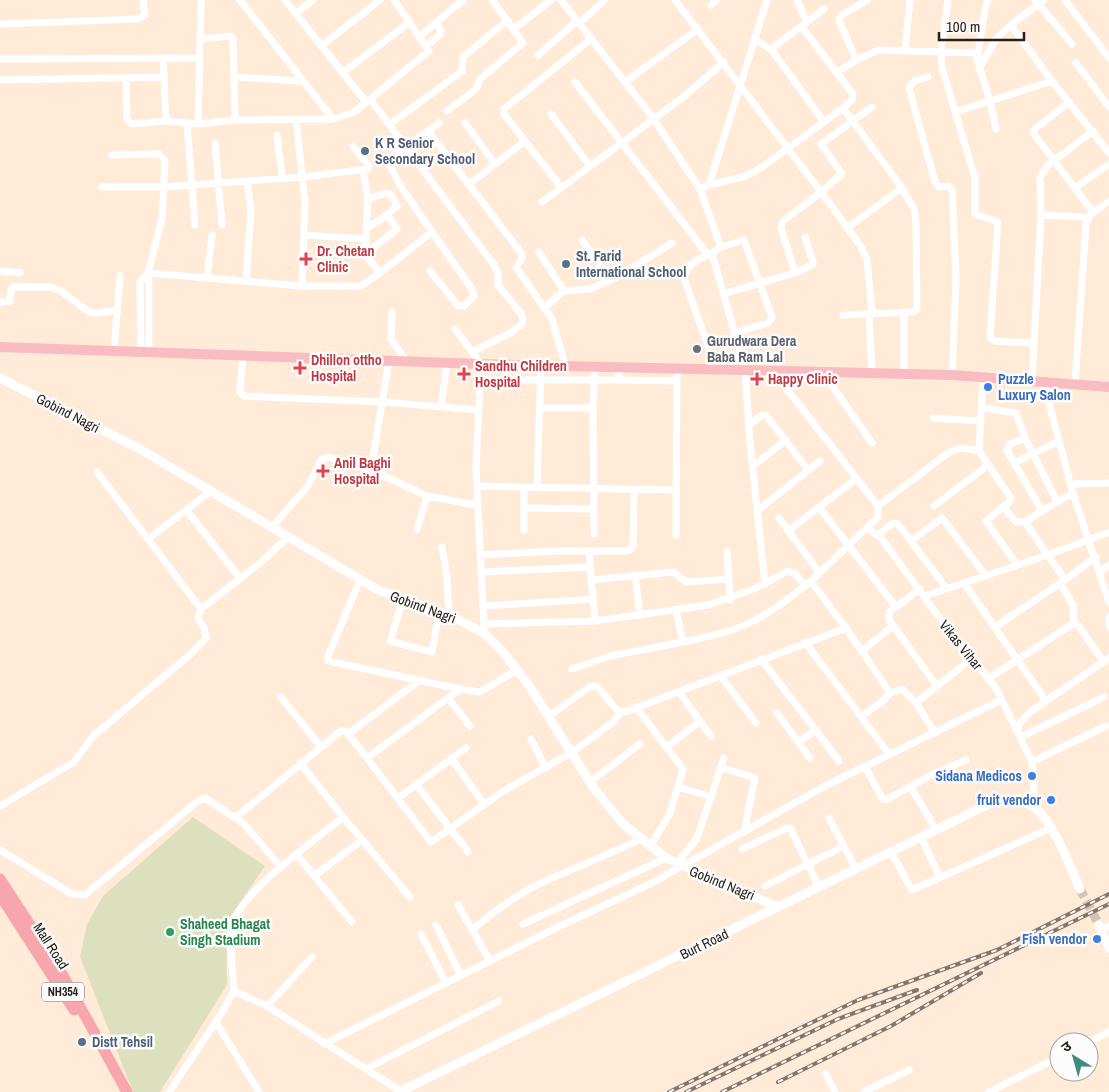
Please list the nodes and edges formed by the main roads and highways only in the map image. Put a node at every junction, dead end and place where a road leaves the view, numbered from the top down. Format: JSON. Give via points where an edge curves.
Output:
{"nodes":[{"id":1,"x":0,"y":347,"type":"edge"},
{"id":2,"x":1109,"y":387,"type":"edge"},
{"id":3,"x":0,"y":879,"type":"edge"},
{"id":4,"x":0,"y":895,"type":"edge"},
{"id":5,"x":120,"y":1092,"type":"edge"},
{"id":6,"x":127,"y":1092,"type":"edge"}],
"edges":[{"from":1,"to":2,"type":"main road","via":[[481,364],[904,373]]},
{"from":3,"to":6,"type":"highway","via":[[66,980]]},
{"from":4,"to":5,"type":"highway","name":"Mall Road","number":"NH354","via":[[73,1008]]}]}
